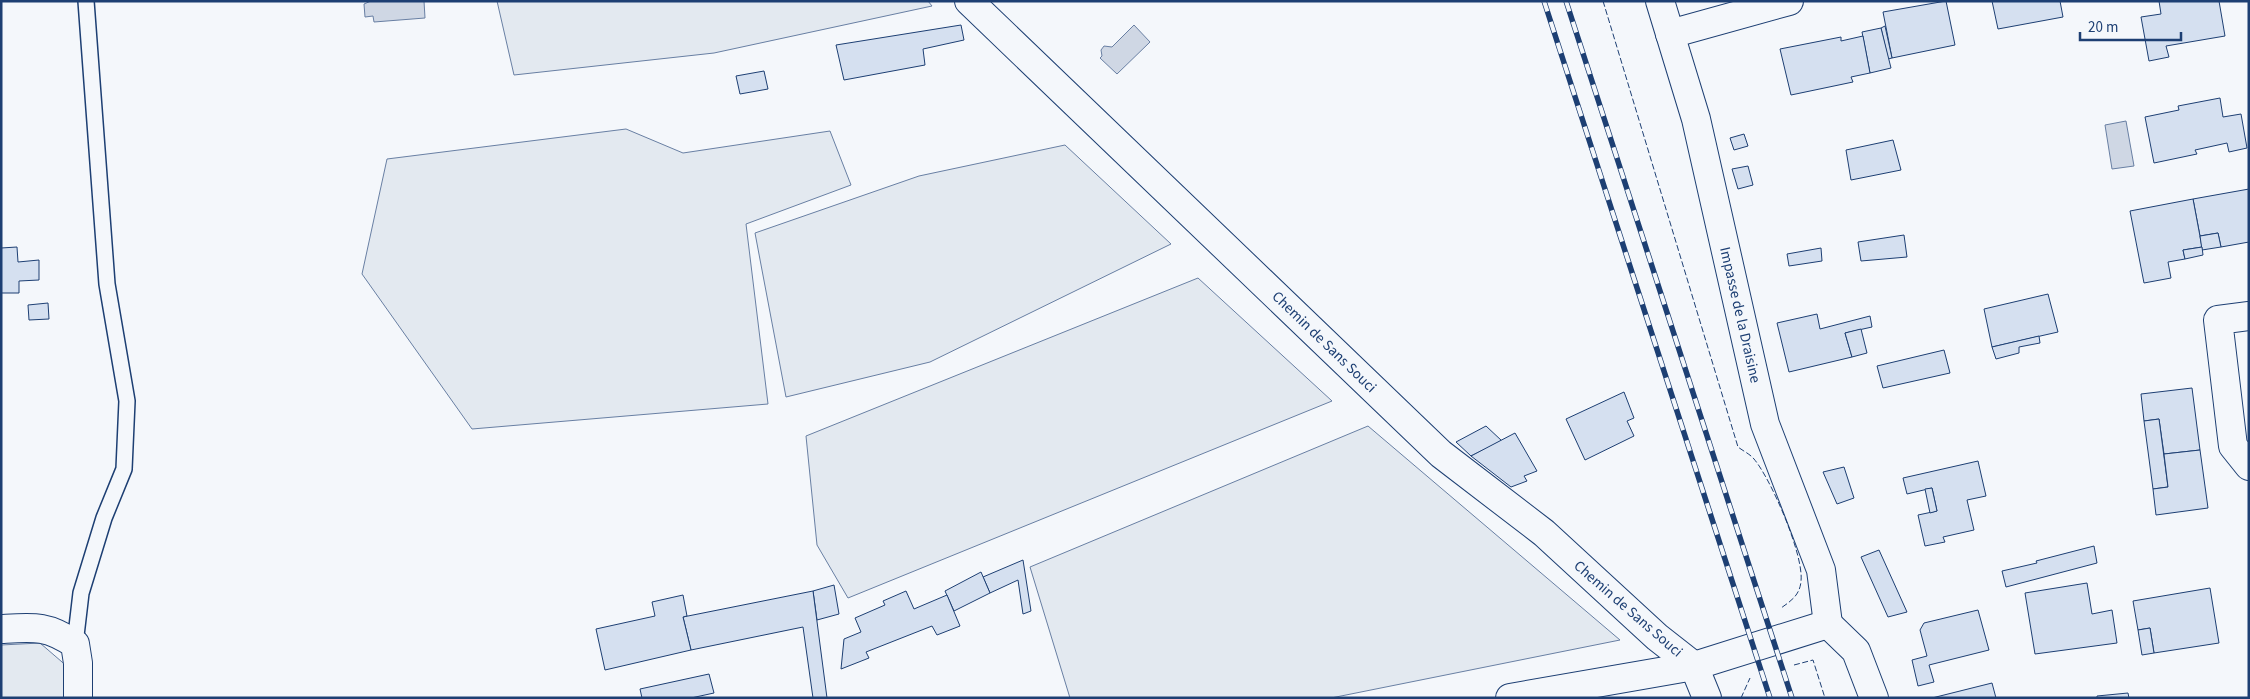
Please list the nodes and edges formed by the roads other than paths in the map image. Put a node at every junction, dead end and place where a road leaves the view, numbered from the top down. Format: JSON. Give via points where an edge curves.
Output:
{"nodes":[{"id":1,"x":86,"y":1,"type":"edge"},
{"id":2,"x":969,"y":1,"type":"edge"},
{"id":3,"x":1660,"y":1,"type":"edge"},
{"id":4,"x":1789,"y":1,"type":"edge"},
{"id":5,"x":1670,"y":34,"type":"junction"},
{"id":6,"x":2249,"y":316,"type":"edge"},
{"id":7,"x":2249,"y":466,"type":"edge"},
{"id":8,"x":1828,"y":624,"type":"junction"},
{"id":9,"x":1,"y":630,"type":"edge"},
{"id":10,"x":75,"y":644,"type":"junction"},
{"id":11,"x":1694,"y":666,"type":"junction"},
{"id":12,"x":78,"y":698,"type":"edge"},
{"id":13,"x":1510,"y":698,"type":"edge"},
{"id":14,"x":1707,"y":698,"type":"edge"},
{"id":15,"x":1874,"y":698,"type":"edge"}],
"edges":[{"from":1,"to":10,"type":"lane","via":[[107,284],[127,401],[124,469],[104,518],[81,593]]},
{"from":2,"to":11,"type":"street","name":"Chemin de Sans Souci","via":[[1441,454],[1544,534],[1656,637]]},
{"from":3,"to":5,"type":"street","name":"Impasse de la Draisine"},
{"from":4,"to":5,"type":"street"},
{"from":5,"to":8,"type":"street","name":"Impasse de la Draisine","via":[[1696,119],[1765,424],[1821,570]]},
{"from":6,"to":7,"type":"street","via":[[2218,320],[2233,446]]},
{"from":8,"to":11,"type":"street"},
{"from":8,"to":15,"type":"street","via":[[1856,651]]},
{"from":9,"to":10,"type":"street","via":[[33,627],[58,632]]},
{"from":10,"to":12,"type":"street"},
{"from":11,"to":13,"type":"street"},
{"from":11,"to":14,"type":"street"}]}
